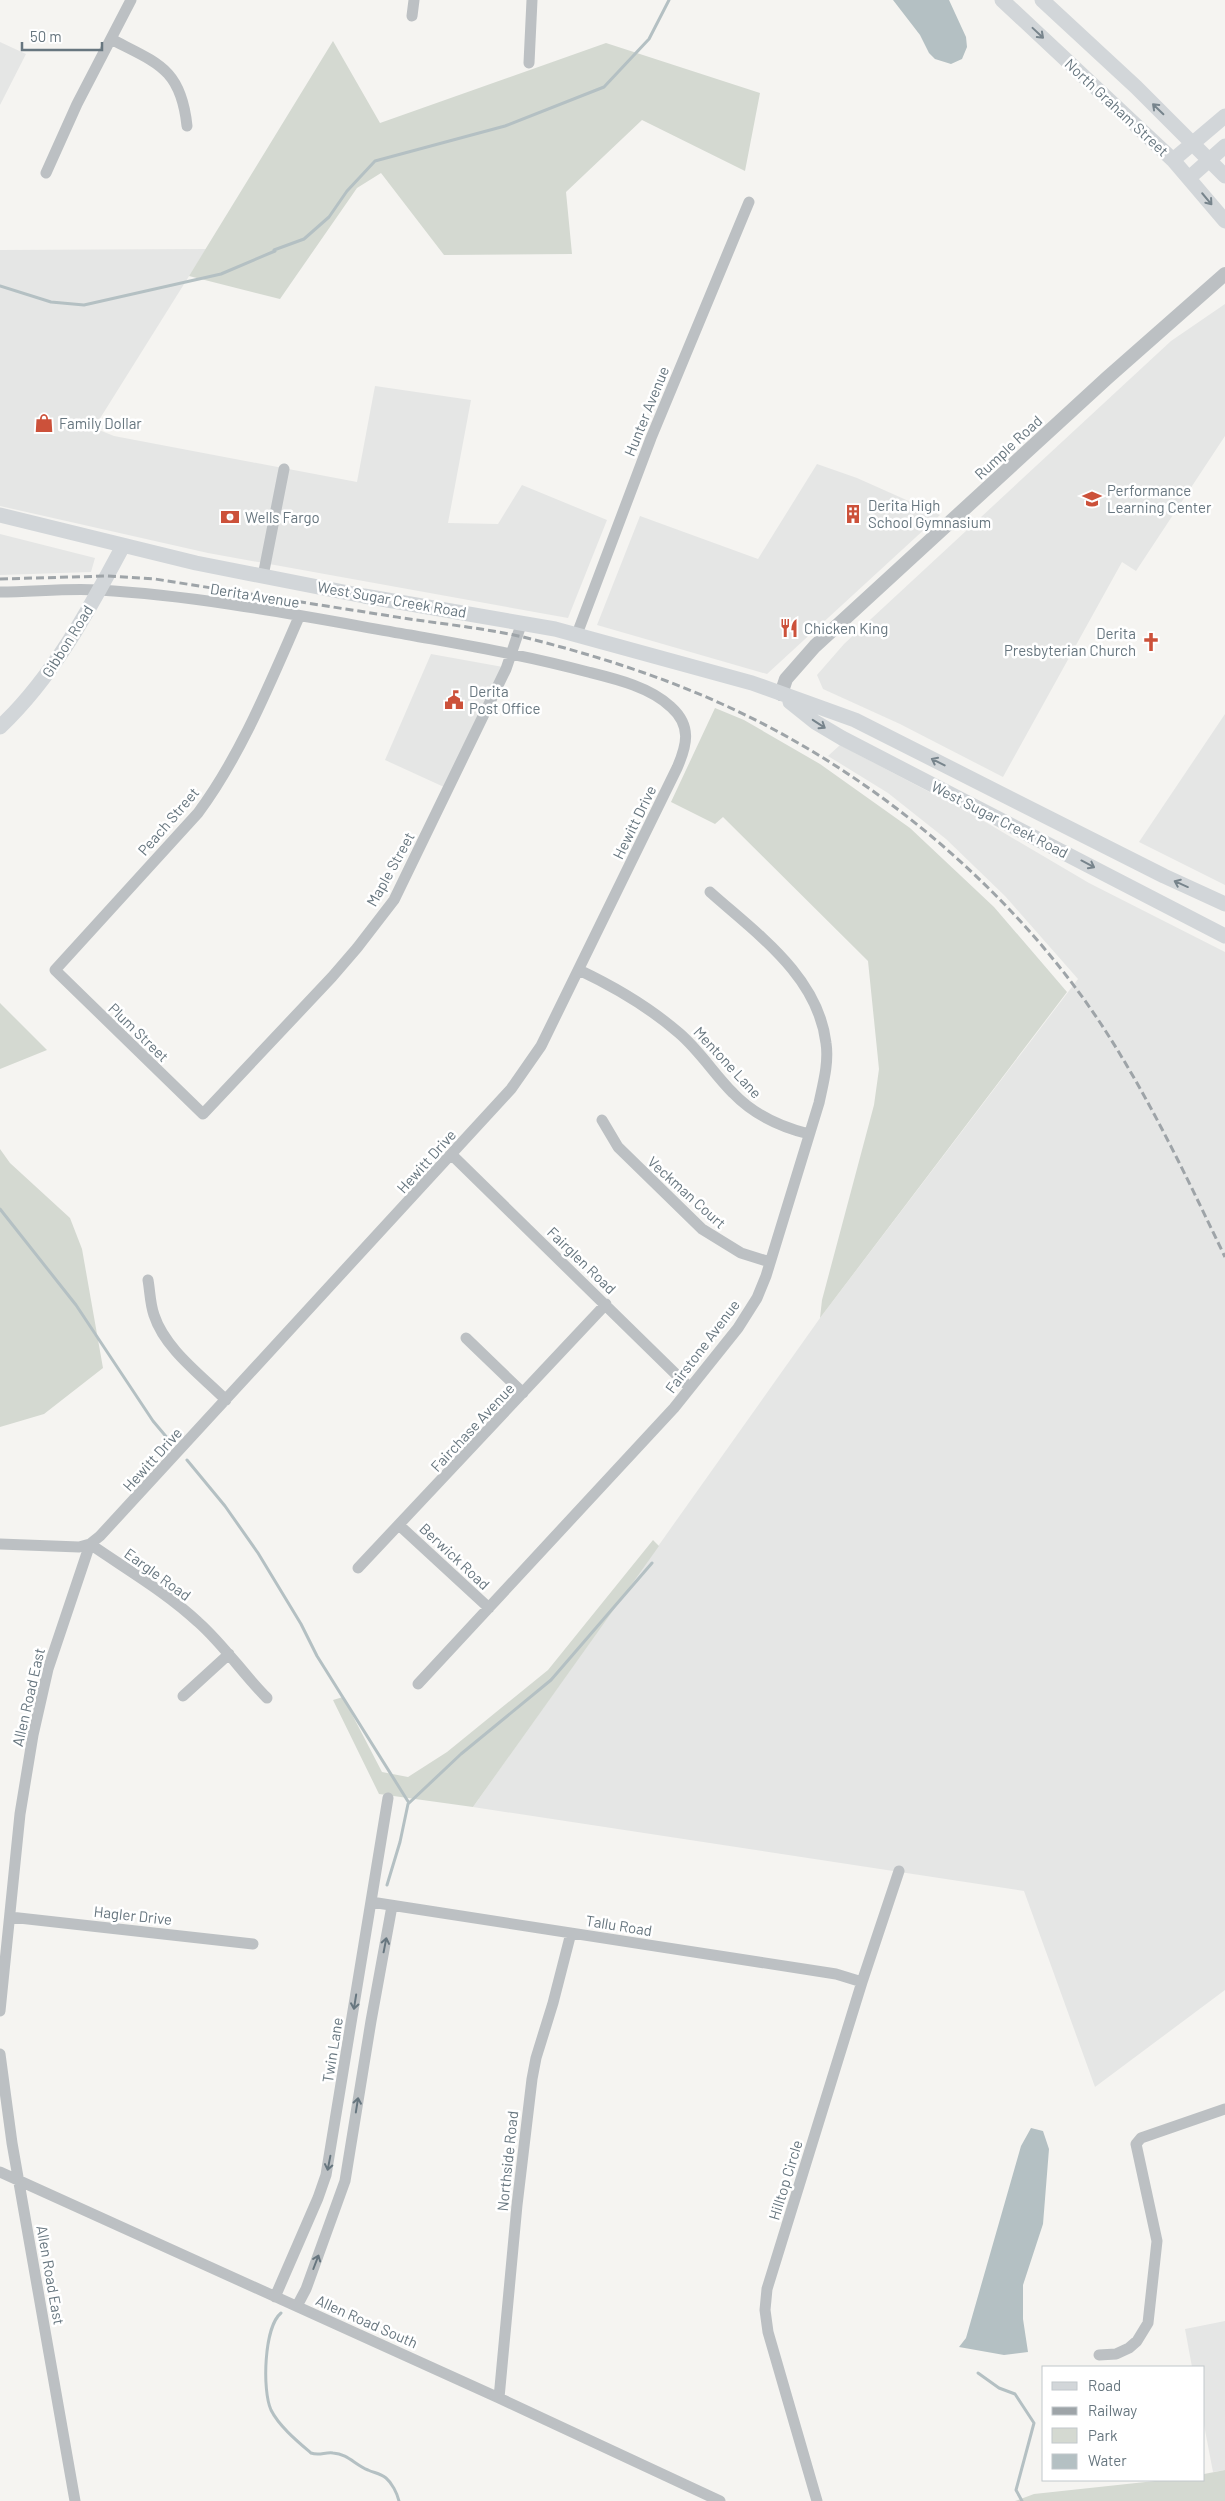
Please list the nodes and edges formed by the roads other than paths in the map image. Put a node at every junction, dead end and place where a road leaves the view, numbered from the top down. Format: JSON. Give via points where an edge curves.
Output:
{"nodes":[{"id":1,"x":131,"y":0,"type":"edge"},
{"id":2,"x":414,"y":0,"type":"edge"},
{"id":3,"x":532,"y":0,"type":"edge"},
{"id":4,"x":1002,"y":0,"type":"edge"},
{"id":5,"x":1042,"y":0,"type":"edge"},
{"id":6,"x":412,"y":16,"type":"dead end"},
{"id":7,"x":111,"y":38,"type":"junction"},
{"id":8,"x":530,"y":63,"type":"dead end"},
{"id":9,"x":1225,"y":116,"type":"edge"},
{"id":10,"x":187,"y":126,"type":"dead end"},
{"id":11,"x":1193,"y":143,"type":"junction"},
{"id":12,"x":1225,"y":146,"type":"edge"},
{"id":13,"x":1173,"y":160,"type":"junction"},
{"id":14,"x":1209,"y":160,"type":"junction"},
{"id":15,"x":46,"y":174,"type":"dead end"},
{"id":16,"x":1225,"y":176,"type":"edge"},
{"id":17,"x":1189,"y":178,"type":"junction"},
{"id":18,"x":749,"y":202,"type":"dead end"},
{"id":19,"x":1225,"y":221,"type":"edge"},
{"id":20,"x":1225,"y":274,"type":"edge"},
{"id":21,"x":284,"y":470,"type":"dead end"},
{"id":22,"x":0,"y":515,"type":"edge"},
{"id":23,"x":123,"y":546,"type":"junction"},
{"id":24,"x":263,"y":576,"type":"junction"},
{"id":25,"x":99,"y":590,"type":"junction"},
{"id":26,"x":0,"y":592,"type":"edge"},
{"id":27,"x":299,"y":617,"type":"junction"},
{"id":28,"x":522,"y":622,"type":"junction"},
{"id":29,"x":576,"y":634,"type":"junction"},
{"id":30,"x":512,"y":653,"type":"junction"},
{"id":31,"x":781,"y":694,"type":"junction"},
{"id":32,"x":0,"y":727,"type":"edge"},
{"id":33,"x":687,"y":733,"type":"joint"},
{"id":34,"x":971,"y":804,"type":"junction"},
{"id":35,"x":1042,"y":815,"type":"junction"},
{"id":36,"x":710,"y":892,"type":"dead end"},
{"id":37,"x":1225,"y":904,"type":"edge"},
{"id":38,"x":1225,"y":936,"type":"edge"},
{"id":39,"x":55,"y":970,"type":"joint"},
{"id":40,"x":579,"y":970,"type":"junction"},
{"id":41,"x":204,"y":1114,"type":"joint"},
{"id":42,"x":602,"y":1120,"type":"dead end"},
{"id":43,"x":809,"y":1134,"type":"junction"},
{"id":44,"x":452,"y":1155,"type":"junction"},
{"id":45,"x":770,"y":1262,"type":"junction"},
{"id":46,"x":148,"y":1280,"type":"dead end"},
{"id":47,"x":606,"y":1304,"type":"junction"},
{"id":48,"x":466,"y":1338,"type":"dead end"},
{"id":49,"x":690,"y":1388,"type":"junction"},
{"id":50,"x":524,"y":1393,"type":"junction"},
{"id":51,"x":226,"y":1400,"type":"junction"},
{"id":52,"x":400,"y":1526,"type":"junction"},
{"id":53,"x":0,"y":1544,"type":"edge"},
{"id":54,"x":90,"y":1544,"type":"junction"},
{"id":55,"x":358,"y":1568,"type":"dead end"},
{"id":56,"x":489,"y":1608,"type":"junction"},
{"id":57,"x":229,"y":1654,"type":"junction"},
{"id":58,"x":418,"y":1684,"type":"dead end"},
{"id":59,"x":183,"y":1696,"type":"dead end"},
{"id":60,"x":267,"y":1698,"type":"dead end"},
{"id":61,"x":388,"y":1798,"type":"dead end"},
{"id":62,"x":899,"y":1871,"type":"dead end"},
{"id":63,"x":371,"y":1902,"type":"junction"},
{"id":64,"x":392,"y":1906,"type":"junction"},
{"id":65,"x":10,"y":1917,"type":"junction"},
{"id":66,"x":571,"y":1933,"type":"junction"},
{"id":67,"x":253,"y":1944,"type":"dead end"},
{"id":68,"x":862,"y":1982,"type":"junction"},
{"id":69,"x":0,"y":2012,"type":"edge"},
{"id":70,"x":0,"y":2054,"type":"edge"},
{"id":71,"x":1225,"y":2108,"type":"edge"},
{"id":72,"x":0,"y":2172,"type":"edge"},
{"id":73,"x":19,"y":2181,"type":"junction"},
{"id":74,"x":275,"y":2297,"type":"junction"},
{"id":75,"x":297,"y":2306,"type":"junction"},
{"id":76,"x":1099,"y":2355,"type":"dead end"},
{"id":77,"x":500,"y":2398,"type":"junction"},
{"id":78,"x":75,"y":2501,"type":"edge"},
{"id":79,"x":720,"y":2501,"type":"edge"},
{"id":80,"x":817,"y":2501,"type":"edge"}],
"edges":[{"from":1,"to":7,"type":"street"},
{"from":2,"to":6,"type":"street"},
{"from":3,"to":8,"type":"street"},
{"from":4,"to":13,"type":"main road","name":"North Graham Street","one_way":true},
{"from":11,"to":5,"type":"main road","name":"North Graham Street","one_way":true},
{"from":7,"to":10,"type":"street","via":[[167,71],[181,92]]},
{"from":7,"to":15,"type":"street"},
{"from":9,"to":11,"type":"main road"},
{"from":11,"to":13,"type":"main road"},
{"from":11,"to":14,"type":"main road","name":"North Graham Street"},
{"from":12,"to":14,"type":"main road"},
{"from":13,"to":17,"type":"main road","name":"North Graham Street"},
{"from":14,"to":16,"type":"main road","name":"North Graham Street"},
{"from":14,"to":17,"type":"main road"},
{"from":17,"to":19,"type":"main road","name":"North Graham Street","one_way":true},
{"from":18,"to":29,"type":"street","name":"Hunter Avenue","via":[[651,438]]},
{"from":20,"to":31,"type":"street","name":"Rumple Road","via":[[814,646],[786,679]]},
{"from":21,"to":24,"type":"street"},
{"from":22,"to":23,"type":"main road","name":"West Sugar Creek Road"},
{"from":23,"to":24,"type":"main road","name":"West Sugar Creek Road"},
{"from":23,"to":25,"type":"main road","name":"Gibbon Road"},
{"from":24,"to":28,"type":"main road","name":"West Sugar Creek Road"},
{"from":25,"to":26,"type":"street","name":"Derita Avenue"},
{"from":25,"to":27,"type":"street","name":"Derita Avenue"},
{"from":25,"to":32,"type":"main road","name":"Gibbon Road","via":[[40,684]]},
{"from":27,"to":30,"type":"street","name":"Derita Avenue"},
{"from":27,"to":39,"type":"street","name":"Peach Street","via":[[247,729],[210,796]]},
{"from":28,"to":29,"type":"main road","name":"West Sugar Creek Road"},
{"from":28,"to":30,"type":"street","name":"Maple Street"},
{"from":29,"to":31,"type":"main road","name":"West Sugar Creek Road"},
{"from":30,"to":33,"type":"street","name":"Derita Avenue","via":[[598,674],[652,694],[673,708]]},
{"from":30,"to":41,"type":"street","name":"Maple Street","via":[[394,900],[358,948]]},
{"from":31,"to":34,"type":"main road","name":"West Sugar Creek Road","one_way":true,"via":[[815,722],[842,738]]},
{"from":35,"to":31,"type":"main road","name":"West Sugar Creek Road","one_way":true,"via":[[855,720]]},
{"from":33,"to":40,"type":"street","name":"Hewitt Drive","via":[[677,768]]},
{"from":34,"to":35,"type":"main road","via":[[984,795],[993,796],[1023,811]]},
{"from":34,"to":38,"type":"main road","name":"West Sugar Creek Road","one_way":true},
{"from":37,"to":35,"type":"main road","name":"West Sugar Creek Road","one_way":true},
{"from":36,"to":43,"type":"street","name":"Fairstone Avenue","via":[[778,953],[814,1001],[824,1029],[826,1061],[819,1103]]},
{"from":39,"to":41,"type":"street","name":"Plum Street"},
{"from":40,"to":43,"type":"street","name":"Mentone Lane","via":[[632,997],[680,1033],[754,1112],[790,1130]]},
{"from":40,"to":44,"type":"street","name":"Hewitt Drive","via":[[529,1066]]},
{"from":42,"to":45,"type":"street","name":"Veckman Court","via":[[618,1147],[702,1229],[741,1253]]},
{"from":43,"to":45,"type":"street","name":"Fairstone Avenue"},
{"from":44,"to":47,"type":"street","name":"Fairglen Road"},
{"from":44,"to":51,"type":"street","name":"Hewitt Drive"},
{"from":45,"to":49,"type":"street","name":"Fairstone Avenue","via":[[749,1312]]},
{"from":46,"to":51,"type":"street","via":[[153,1314],[163,1334]]},
{"from":47,"to":49,"type":"street","name":"Fairglen Road"},
{"from":47,"to":50,"type":"street","name":"Fairchase Avenue"},
{"from":48,"to":50,"type":"street"},
{"from":49,"to":56,"type":"street","name":"Fairstone Avenue","via":[[574,1519]]},
{"from":50,"to":52,"type":"street","name":"Fairchase Avenue"},
{"from":51,"to":54,"type":"street","name":"Hewitt Drive","via":[[111,1526]]},
{"from":52,"to":55,"type":"street","name":"Fairchase Avenue"},
{"from":52,"to":56,"type":"street","name":"Berwick Road"},
{"from":53,"to":54,"type":"street","via":[[70,1547]]},
{"from":54,"to":57,"type":"street","name":"Eargle Road","via":[[196,1620]]},
{"from":54,"to":65,"type":"street","name":"Allen Road East","via":[[51,1660],[39,1708],[20,1814]]},
{"from":56,"to":58,"type":"street","name":"Fairstone Avenue"},
{"from":57,"to":59,"type":"street"},
{"from":57,"to":60,"type":"street","name":"Eargle Road"},
{"from":61,"to":63,"type":"street","name":"Twin Lane"},
{"from":62,"to":68,"type":"street","name":"Hilltop Circle"},
{"from":63,"to":64,"type":"street","name":"Tallu Road"},
{"from":63,"to":74,"type":"street","name":"Twin Lane","one_way":true,"via":[[326,2176]]},
{"from":64,"to":66,"type":"street","name":"Tallu Road"},
{"from":75,"to":64,"type":"street","one_way":true,"via":[[345,2180]]},
{"from":65,"to":67,"type":"street","name":"Hagler Drive"},
{"from":65,"to":69,"type":"street","name":"Allen Road East"},
{"from":66,"to":68,"type":"street","name":"Tallu Road","via":[[836,1974]]},
{"from":66,"to":77,"type":"street","name":"Northside Road","via":[[532,2079]]},
{"from":68,"to":80,"type":"street","name":"Hilltop Circle","via":[[767,2289],[765,2310],[768,2332]]},
{"from":70,"to":73,"type":"street","name":"Allen Road East"},
{"from":71,"to":76,"type":"street","via":[[1137,2141],[1157,2241],[1148,2323],[1137,2341],[1128,2348],[1116,2354]]},
{"from":72,"to":73,"type":"street","name":"Allen Road South"},
{"from":73,"to":74,"type":"street","name":"Allen Road South"},
{"from":73,"to":78,"type":"street","name":"Allen Road East"},
{"from":74,"to":75,"type":"street","name":"Allen Road South"},
{"from":75,"to":77,"type":"street","name":"Allen Road South"},
{"from":77,"to":79,"type":"street","name":"Allen Road South"}]}
